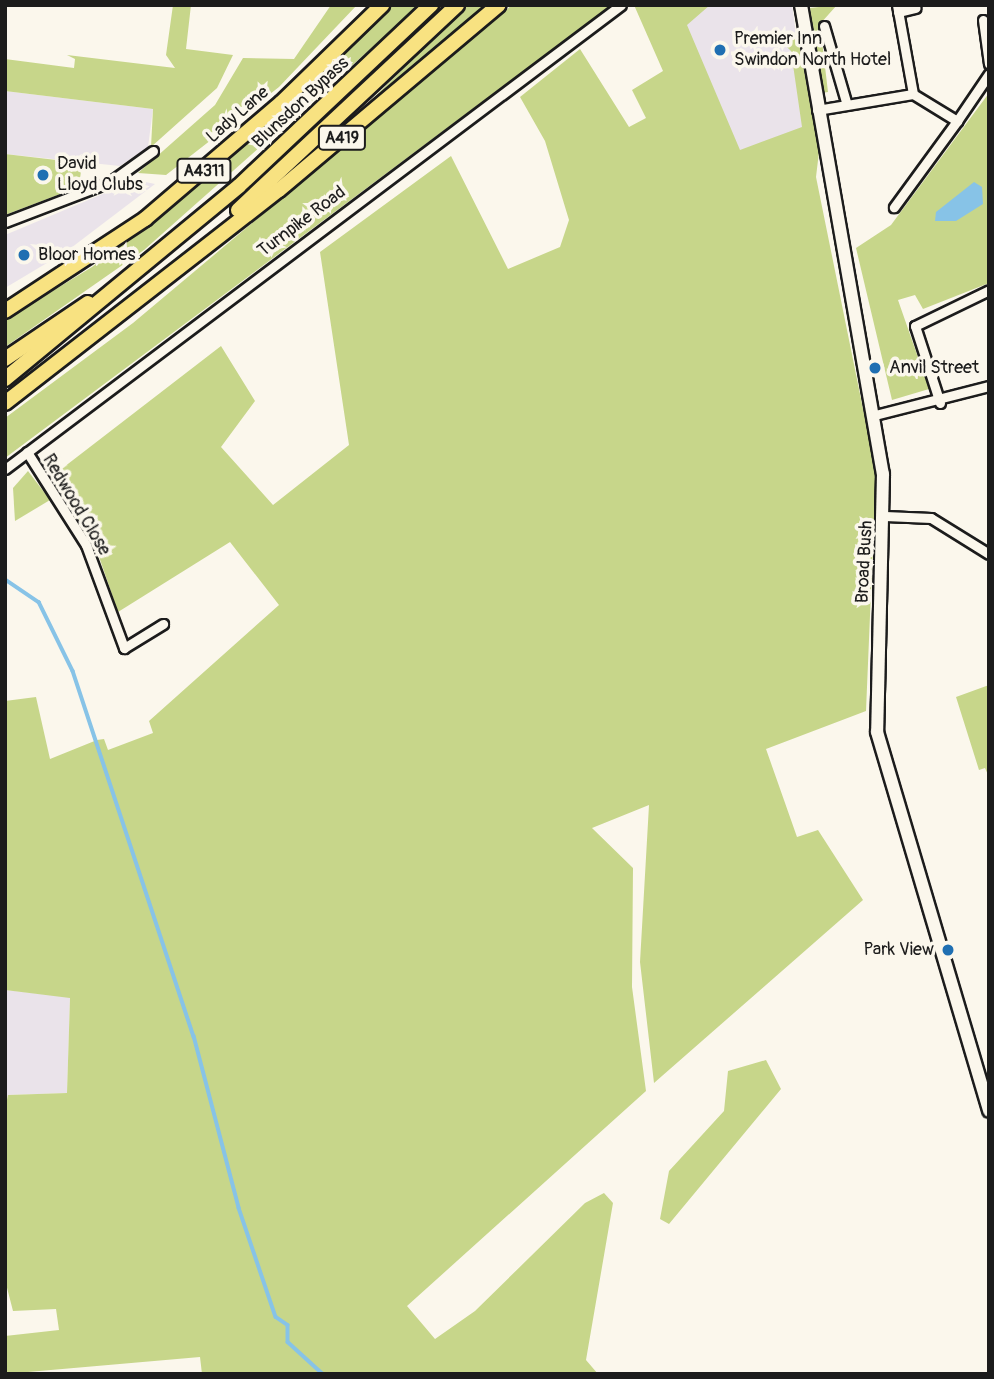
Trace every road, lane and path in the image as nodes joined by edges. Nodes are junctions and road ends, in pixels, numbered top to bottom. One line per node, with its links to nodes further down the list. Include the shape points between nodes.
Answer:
1 (382, 5): 23 (main road, Lady Lane / A4311, via 281,103 145,219)
2 (431, 5): 20 (main road, Blunsdon Bypass / A419)
3 (457, 5): 21 (main road, Blunsdon Bypass / A419)
4 (499, 5): 21 (main road, A419, via 279,190)
5 (621, 5): 30 (street, Turnpike Road)
6 (801, 5): 15 (main road, Broad Bush)
7 (916, 8): 8 (street)
8 (898, 9): 13 (street)
9 (983, 20): 11 (street)
10 (824, 26): 14 (street)
11 (989, 64)
12 (989, 74): 16 (street)
13 (913, 94): 14 (street); 16 (street)
14 (847, 105): 15 (street)
15 (817, 110): 29 (main road, Broad Bush)
16 (957, 121): 18 (street)
17 (153, 151): 19 (street, via 110,182)
18 (894, 207)
19 (5, 222)
20 (162, 253): 24 (main road, A419); 25 (main road, A419)
21 (179, 262): 28 (main road, A419)
22 (989, 290): 27 (street, via 915,326)
23 (5, 311)
24 (5, 359)
25 (5, 379)
26 (989, 386): 27 (street)
27 (940, 402): 29 (street)
28 (5, 403)
29 (875, 415): 32 (main road, Broad Bush)
30 (26, 452): 31 (street, Turnpike Road); 34 (street, Redwood Close, via 86,545 118,640 130,649)
31 (5, 469)
32 (885, 516): 33 (street, via 931,519); 35 (main road, Broad Bush, via 877,732)
33 (989, 554)
34 (163, 624)
35 (989, 1111)

